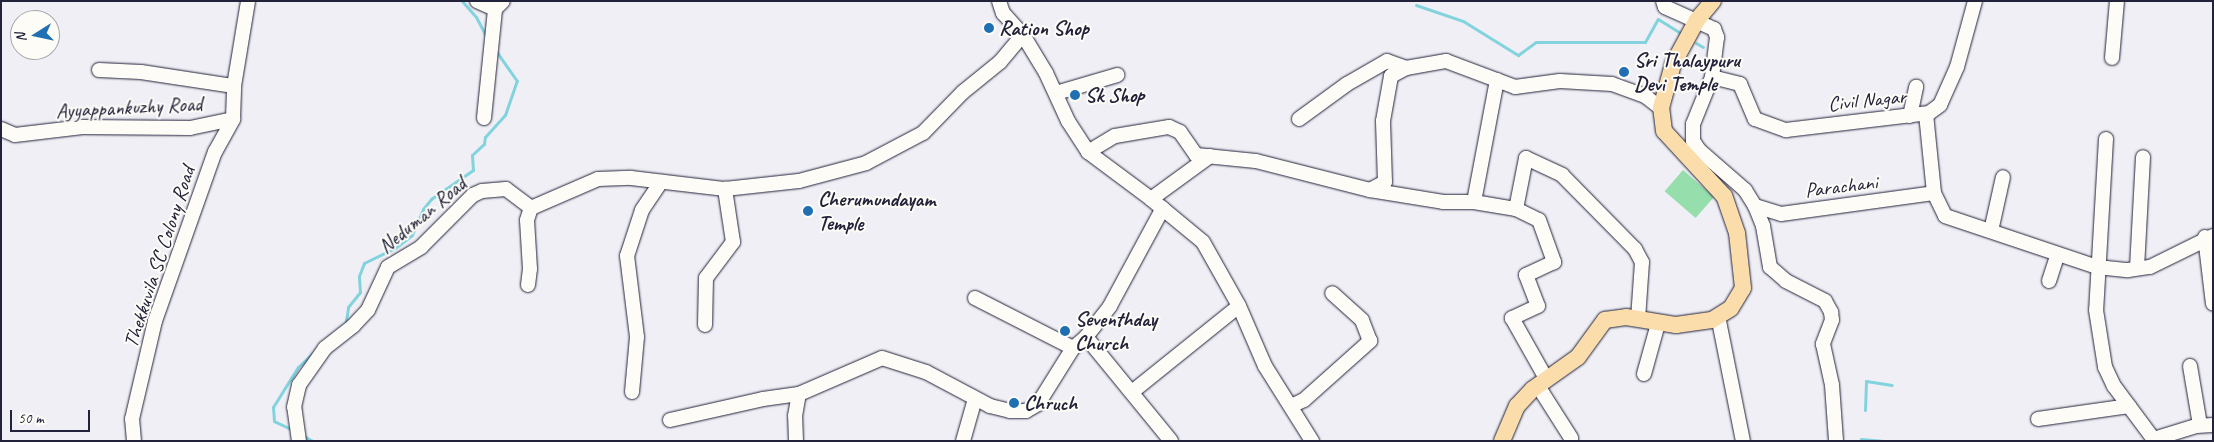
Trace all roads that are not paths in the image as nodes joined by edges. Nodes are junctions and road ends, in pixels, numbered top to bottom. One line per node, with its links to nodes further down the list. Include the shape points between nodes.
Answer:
1 (248, 1): 17 (street, Ayyappankuzhy Road)
2 (477, 1): 8 (street)
3 (999, 1): 10 (street, via 1010,23)
4 (1663, 1): 9 (street, via 1665,6)
5 (1713, 1): 9 (main road)
6 (1975, 1): 21 (street, Civil Nagar, via 1957,67 1944,97 1940,105)
7 (2118, 1): 11 (street)
8 (499, 5): 23 (street)
9 (1697, 20): 15 (street, via 1714,29 1717,37); 20 (main road, via 1673,64)
10 (1023, 35): 19 (street); 33 (street, via 1000,62 963,92 923,133 866,163 799,182)
11 (2112, 58)
12 (1406, 68): 16 (street, via 1446,61); 25 (street, via 1388,61 1347,84); 34 (street, via 1391,76 1383,121 1385,182)
13 (99, 70): 17 (street, via 141,72)
14 (1117, 75): 19 (street)
15 (1712, 77): 22 (street, Civil Nagar, via 1740,84 1755,119 1786,130 1870,118); 38 (street, via 1693,124 1693,141 1698,150 1745,190)
16 (1497, 80): 20 (street, via 1515,87 1560,81 1612,84 1645,96); 37 (street)
17 (234, 86): 24 (street, Ayyappankuzhy Road)
18 (1916, 87): 22 (street)
19 (1056, 92): 28 (street, via 1068,121)
20 (1661, 108): 53 (main road, via 1664,131 1724,196 1737,234 1743,288 1731,308)
21 (1926, 114): 22 (street, Civil Nagar); 35 (street)
22 (1910, 116)
23 (484, 118)
24 (233, 119): 26 (street, Ayyappankuzhy Road, via 190,128 83,127 14,135); 74 (street, Thekkuvila SC Colony Road, via 215,152 155,321 132,419)
25 (1299, 120)
26 (1, 129)
27 (2106, 139): 45 (street)
28 (1088, 152): 29 (street, via 1115,136 1169,128 1180,132 1196,155); 36 (street)
29 (1210, 156): 34 (street, via 1294,169); 36 (street)
30 (2143, 157): 46 (street)
31 (2003, 177): 42 (street)
32 (661, 182): 33 (street); 39 (street, via 598,179); 62 (street, via 642,210 627,256 637,337)
33 (726, 189): 56 (street, via 733,242 706,278)
34 (1370, 190): 37 (street, via 1443,202)
35 (1934, 194): 38 (street, Parachani, via 1781,214); 42 (street, via 1946,216)
36 (1151, 198): 40 (street)
37 (1474, 202): 41 (street)
38 (1755, 206): 81 (street, via 1763,226 1770,267 1786,280 1825,300 1831,312 1832,320 1823,344 1832,385)
39 (531, 208): 48 (street, via 527,220); 75 (street, Neduman Road, via 506,189 490,189 473,195 421,246 388,267 368,310 325,348 299,385 294,407)
40 (1163, 208): 52 (street, via 1203,242); 57 (street, via 1110,306)
41 (1516, 209): 54 (street, via 1526,158 1562,176 1635,249 1642,262); 61 (street, via 1539,220 1554,262 1526,275 1538,306 1512,318)
42 (1992, 231): 44 (street)
43 (2209, 236): 46 (street, via 2150,267); 51 (street)
44 (2058, 254): 45 (street); 47 (street)
45 (2097, 267): 46 (street); 67 (street, via 2096,310 2105,367)
46 (2138, 268)
47 (2049, 281)
48 (528, 285)
49 (1332, 293): 66 (street, via 1362,320 1370,341 1314,391)
50 (975, 298): 58 (street, via 995,305 1044,335)
51 (2213, 304)
52 (1239, 306): 63 (street); 66 (street, via 1265,366)
53 (1718, 316): 55 (main road, via 1691,324); 80 (street)
54 (1638, 319): 55 (main road); 61 (main road, via 1614,317 1606,320 1578,357)
55 (1658, 324): 60 (street)
56 (705, 325)
57 (1086, 337): 58 (street); 63 (street)
58 (1074, 348): 65 (street, via 1038,404 1026,411 1010,411)
59 (2190, 366): 70 (street)
60 (1644, 374)
61 (1543, 383): 71 (street); 79 (main road, via 1517,406)
62 (632, 392)
63 (1132, 392): 72 (street)
64 (799, 394): 65 (street, via 882,358 926,372); 69 (street); 76 (street, via 795,416)
65 (975, 399): 77 (street)
66 (1291, 406): 78 (street)
67 (2129, 406): 68 (street); 73 (street)
68 (2038, 419)
69 (670, 420)
70 (2206, 425): 73 (street)
71 (1571, 438)
72 (1166, 439)
73 (2155, 440)
74 (134, 441)
75 (299, 441)
76 (796, 441)
77 (963, 441)
78 (1312, 441)
79 (1502, 441)
80 (1744, 441)
81 (1836, 441)

